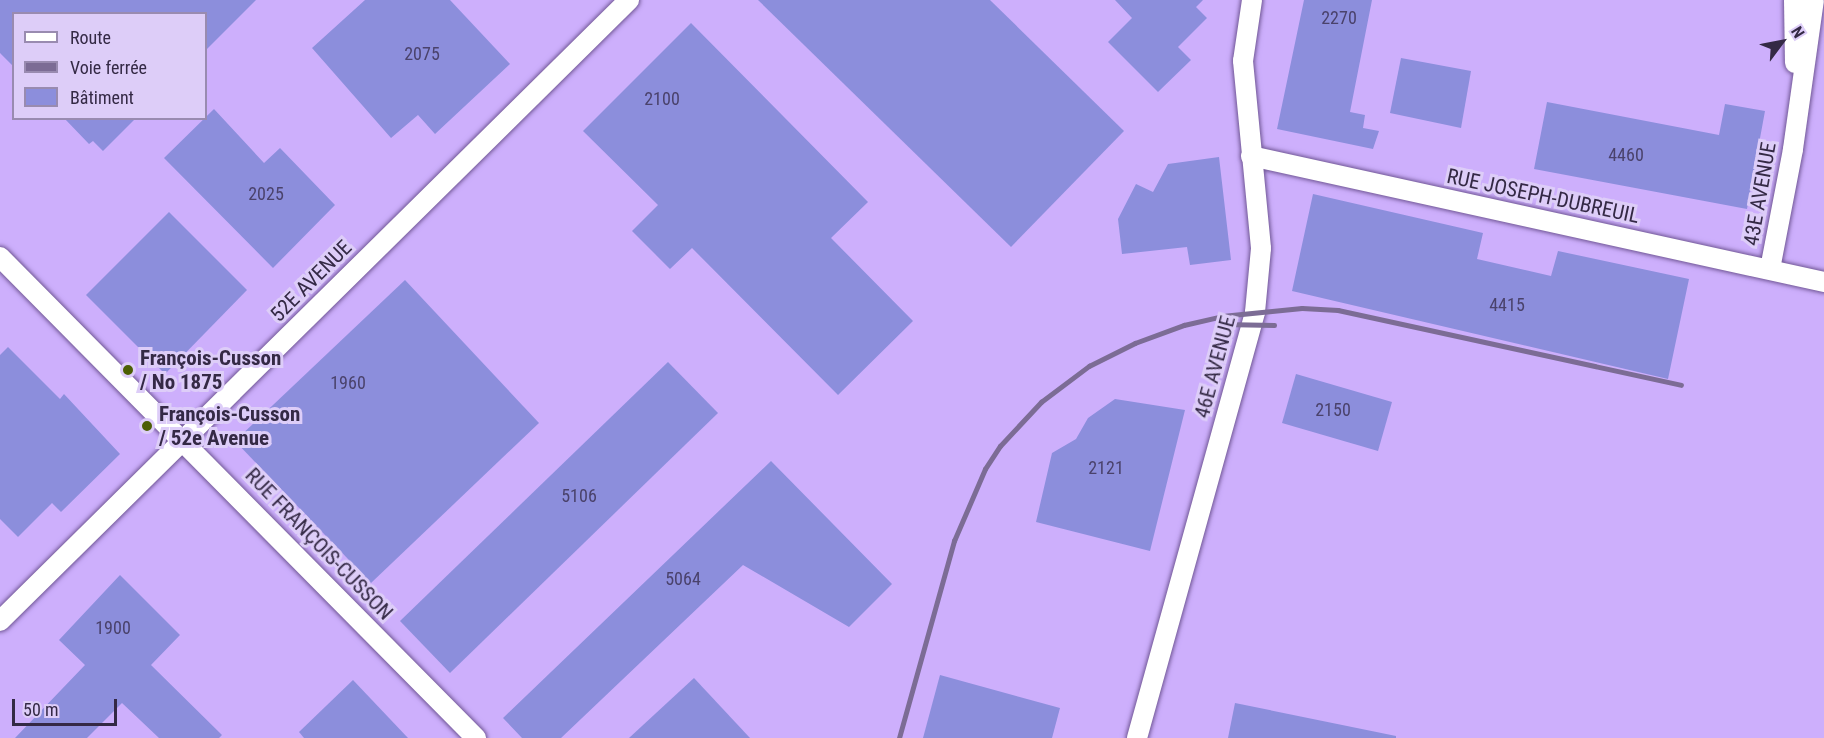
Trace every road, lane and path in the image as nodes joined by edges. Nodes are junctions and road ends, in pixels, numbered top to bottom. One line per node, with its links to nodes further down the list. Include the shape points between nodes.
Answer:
1 (630, 0): 11 (street, 52E AVENUE)
2 (1252, 0): 7 (street, 46E AVENUE, via 1243,61)
3 (1794, 0): 6 (street, 43E AVENUE)
4 (1814, 0): 6 (street, 43E AVENUE)
5 (1824, 6): 6 (street, 43E AVENUE)
6 (1796, 126): 9 (street, 43E AVENUE)
7 (1251, 156): 9 (street, RUE JOSEPH-DUBREUIL); 14 (street, 46E AVENUE, via 1261,248 1255,312)
8 (0, 257): 11 (street, RUE FRANÇOIS-CUSSON)
9 (1770, 269): 10 (street, RUE JOSEPH-DUBREUIL)
10 (1824, 282)
11 (184, 441): 12 (street, 52E AVENUE); 13 (street, RUE FRANÇOIS-CUSSON)
12 (0, 621)
13 (476, 738)
14 (1137, 738)

